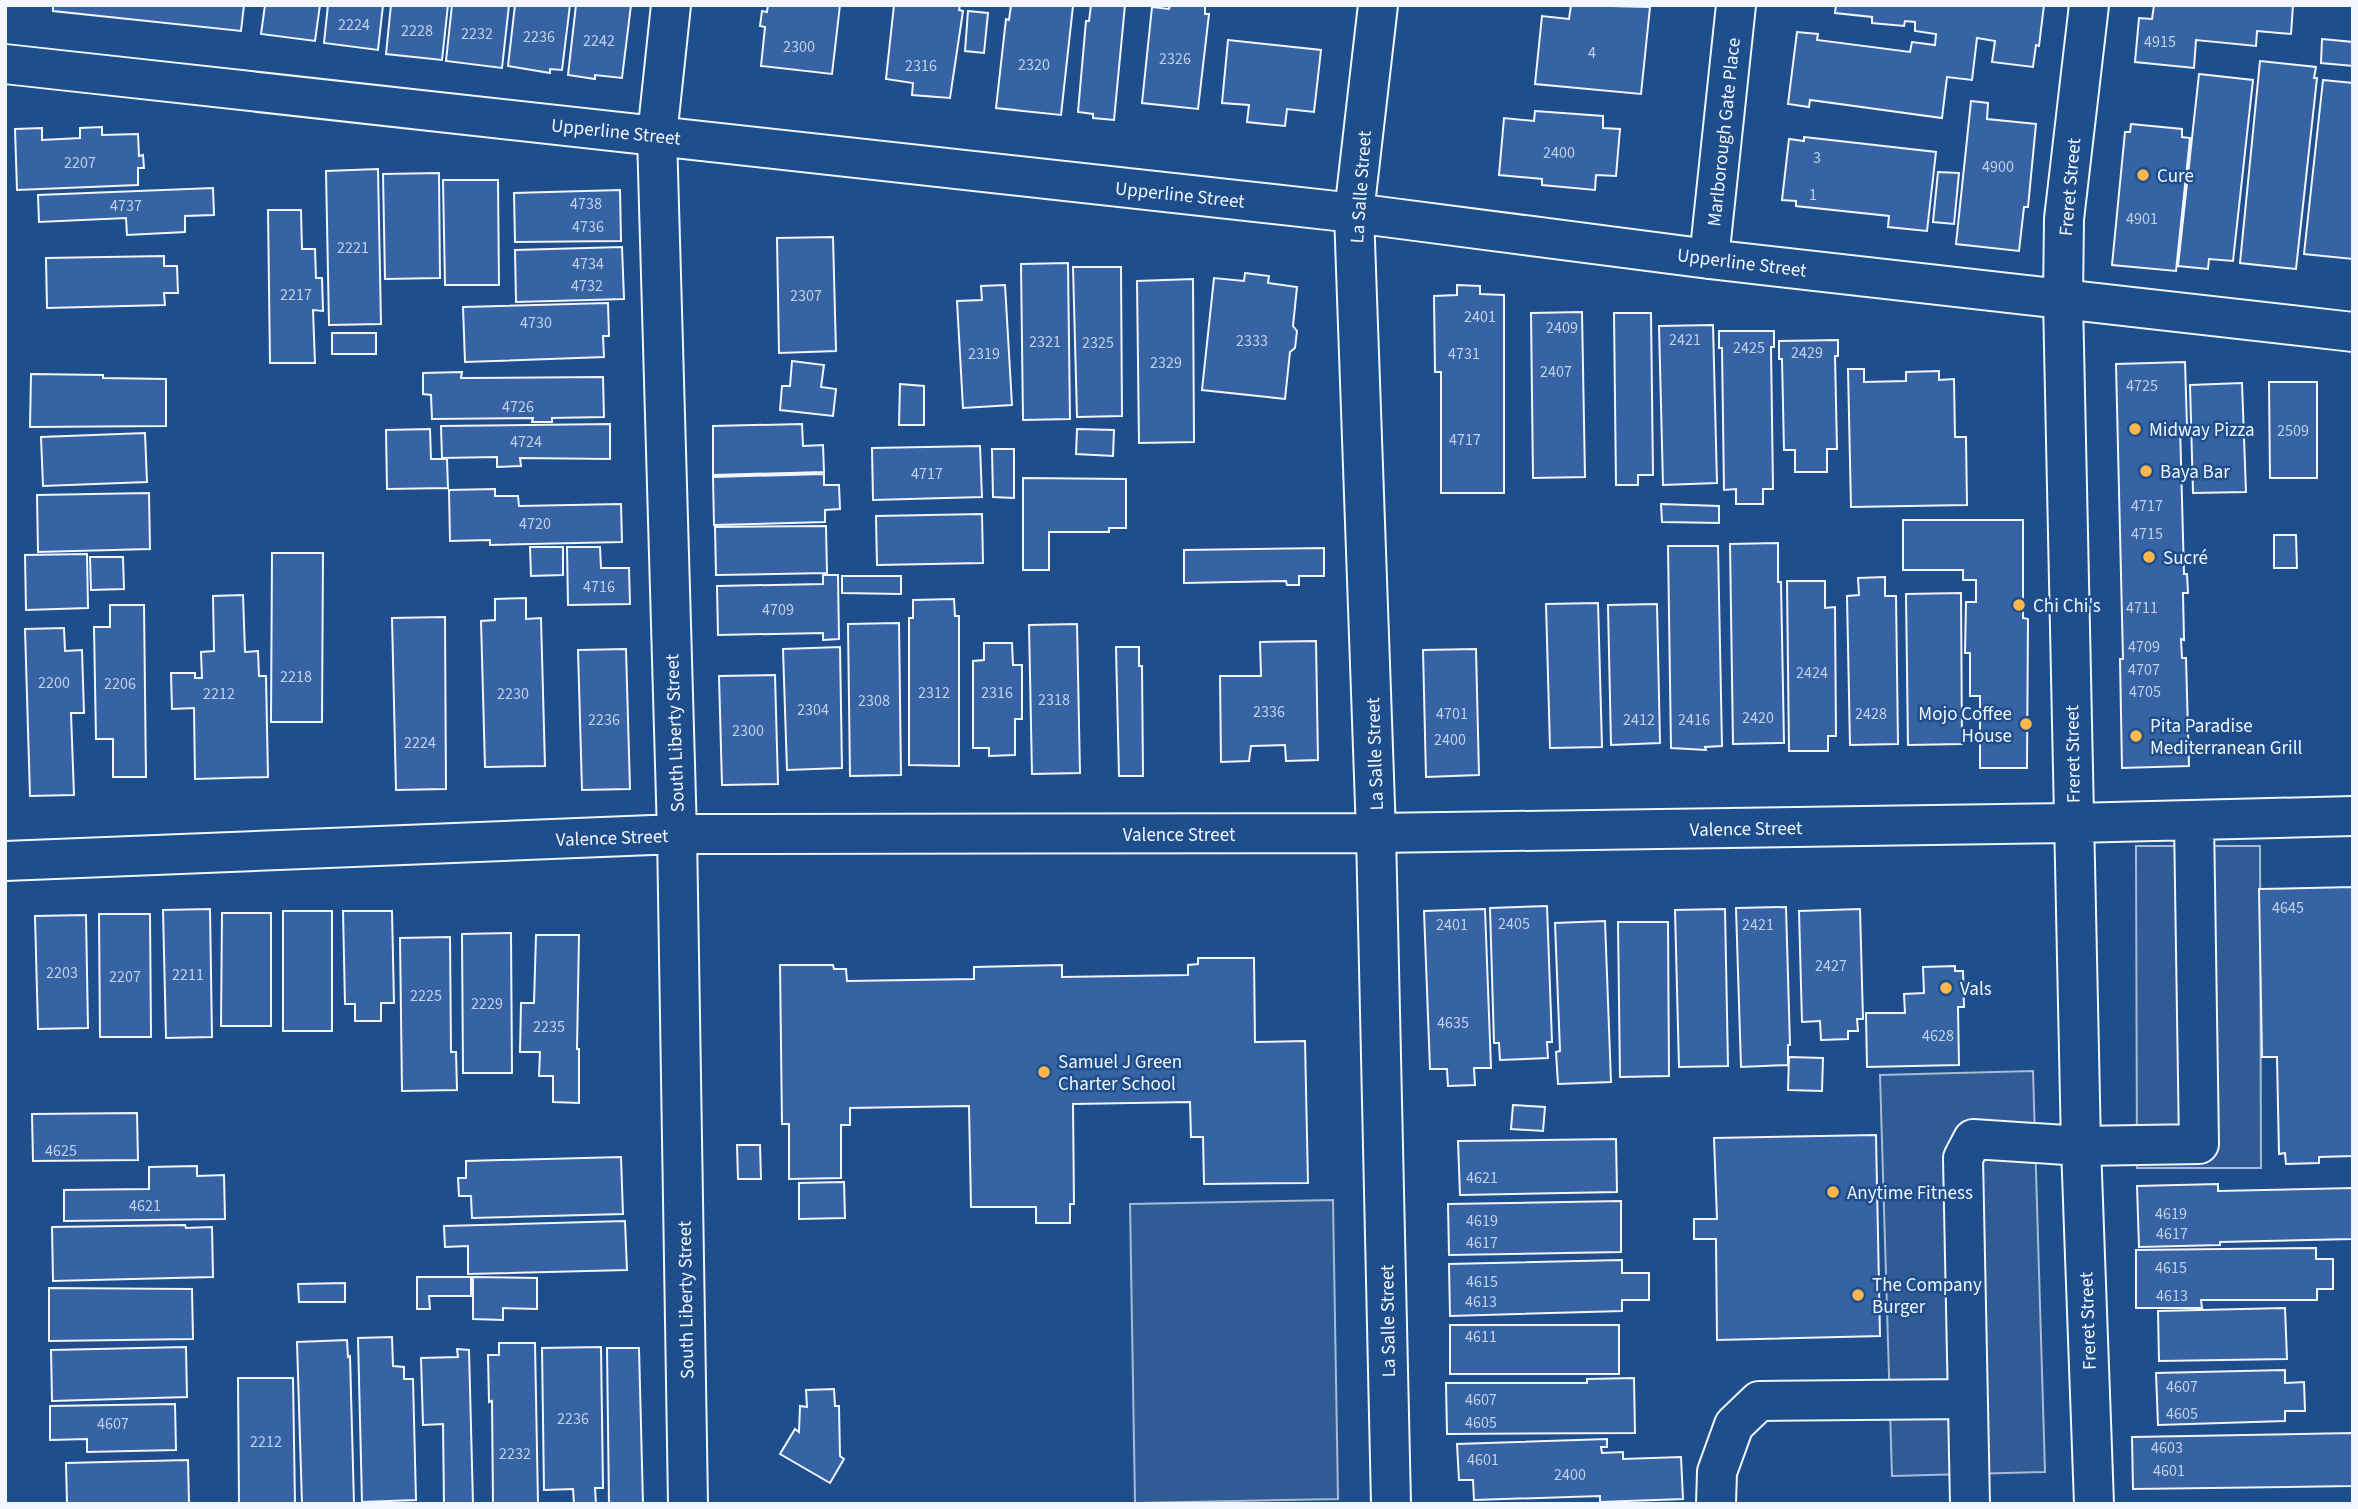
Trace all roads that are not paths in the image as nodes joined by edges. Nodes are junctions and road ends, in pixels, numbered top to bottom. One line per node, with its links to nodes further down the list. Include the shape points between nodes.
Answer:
1 (671, 5): 6 (street, South Liberty Street)
2 (1378, 5): 7 (street, La Salle Street)
3 (1736, 5): 8 (street, Marlborough Gate Place)
4 (2089, 5): 9 (street, Freret Street, via 2064,219)
5 (5, 64): 6 (street, Upperline Street)
6 (657, 136): 7 (street, Upperline Street); 15 (street, South Liberty Street)
7 (1354, 213): 8 (street, Upperline Street); 14 (street, La Salle Street)
8 (1709, 259): 9 (street, Upperline Street)
9 (2063, 299): 10 (street, Upperline Street); 13 (street, Freret Street)
10 (2353, 332)
11 (2353, 816): 12 (street, Valence Street)
12 (2193, 820): 13 (street, Valence Street); 17 (street, via 2199,1144)
13 (2073, 822): 14 (street, Valence Street); 17 (street, Freret Street)
14 (1377, 833): 15 (street, Valence Street); 20 (street, La Salle Street)
15 (677, 834): 16 (street, Valence Street); 19 (street, South Liberty Street)
16 (5, 861)
17 (2081, 1146): 18 (street, via 1973,1139 1963,1158); 23 (street, Freret Street)
18 (1968, 1399): 21 (street, via 1759,1401 1734,1425 1717,1472); 22 (street)
19 (688, 1504)
20 (1391, 1504)
21 (1716, 1504)
22 (1970, 1504)
23 (2094, 1504)

